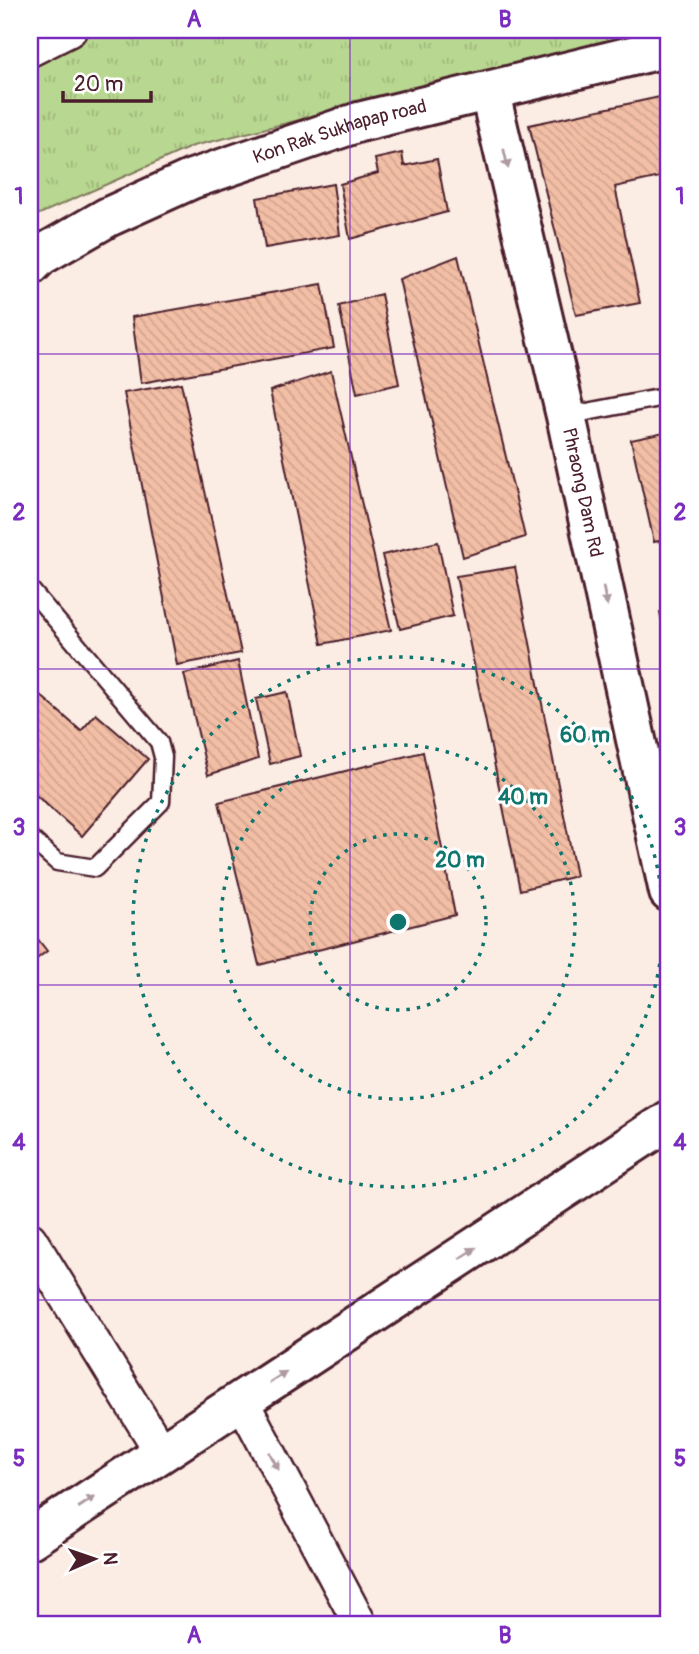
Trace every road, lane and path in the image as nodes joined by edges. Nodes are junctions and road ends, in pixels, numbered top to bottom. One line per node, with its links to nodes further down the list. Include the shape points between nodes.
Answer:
1 (70, 30): 3 (street)
2 (669, 47): 4 (street, Kon Rak Sukhapap road)
3 (30, 50)
4 (491, 93): 5 (street, Kon Rak Sukhapap road, via 359,122 192,179 108,217); 7 (street, Phraong Dam Rd, one-way to 7)
5 (30, 266)
6 (669, 396): 7 (lane)
7 (566, 416): 10 (street, Phraong Dam Rd, one-way to 10)
8 (30, 589): 9 (lane, via 159,742 163,757 161,802 94,868 57,862)
9 (30, 838)
10 (669, 892)
11 (669, 1121): 13 (street, one-way to 11)
12 (30, 1239): 14 (street)
13 (242, 1401): 14 (street); 16 (street, one-way to 16)
14 (162, 1453): 15 (street, one-way to 14)
15 (30, 1539)
16 (360, 1624)

